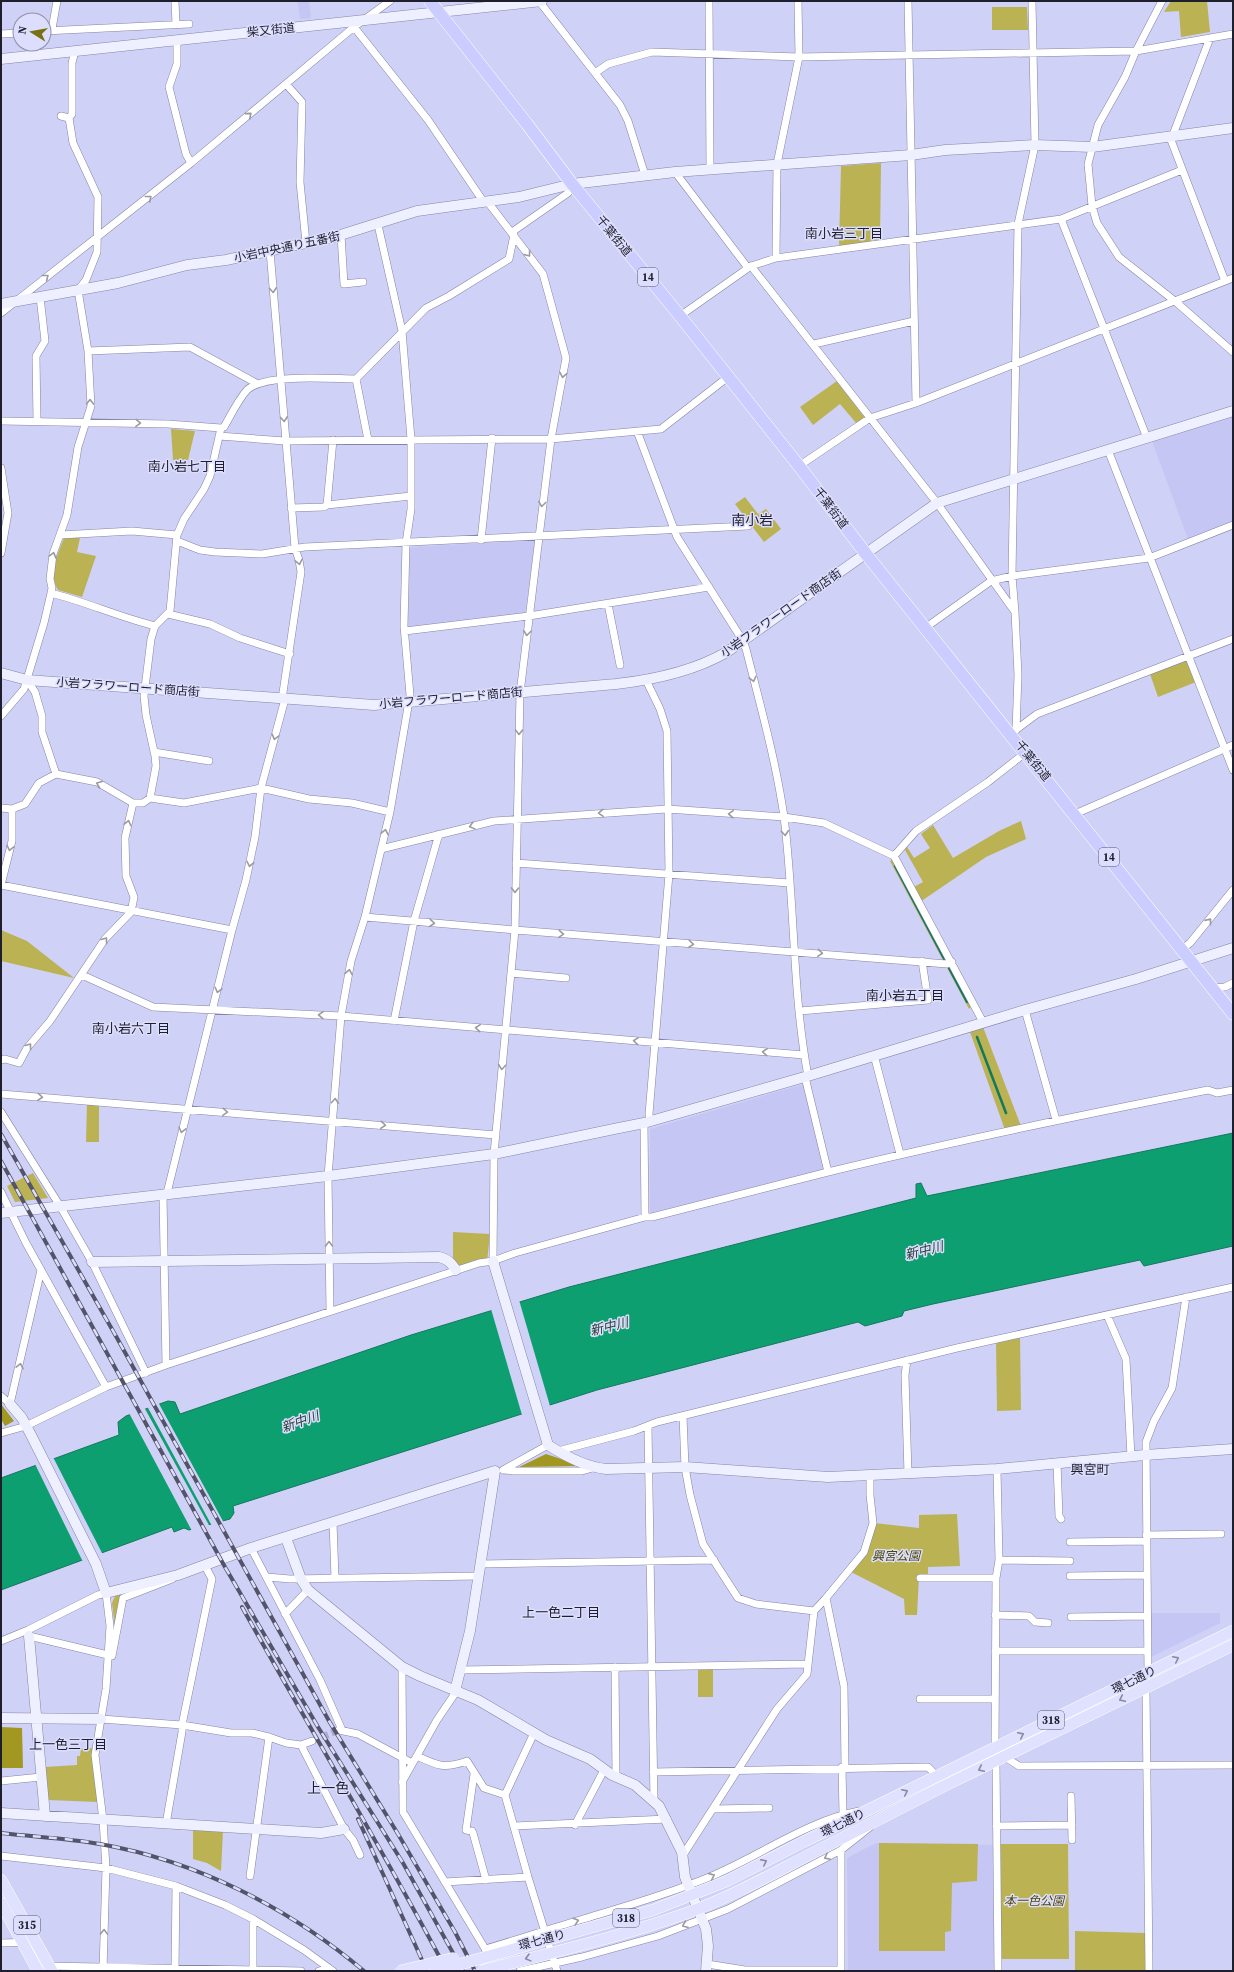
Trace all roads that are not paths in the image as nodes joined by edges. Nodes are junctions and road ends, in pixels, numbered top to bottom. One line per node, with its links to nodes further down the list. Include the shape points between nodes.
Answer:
1 (57, 1): 16 (street)
2 (175, 1): 13 (street)
3 (390, 1): 12 (street)
4 (430, 1): 11 (highway, 千葉街道 / 14)
5 (540, 1): 11 (street, 柴又街道); 29 (street)
6 (709, 1): 26 (street)
7 (798, 1): 27 (street)
8 (908, 1): 25 (street)
9 (1032, 1): 24 (street)
10 (1162, 1): 23 (street)
11 (438, 12): 12 (street, 柴又街道); 44 (highway, 千葉街道 / 14)
12 (365, 20): 15 (street); 21 (street, 柴又街道)
13 (176, 24): 14 (street); 16 (street)
14 (189, 24)
15 (354, 27): 30 (street); 45 (street, via 428,120)
16 (52, 29)
17 (12, 33): 18 (street)
18 (1, 34)
19 (1233, 34): 20 (street)
20 (1210, 38): 23 (street); 34 (street)
21 (177, 40): 22 (street, 柴又街道); 38 (street, via 177,64 169,88 186,154)
22 (74, 51): 28 (street, 柴又街道); 32 (street, via 72,114)
23 (1136, 51): 24 (street); 36 (street, via 1125,77 1098,125)
24 (1033, 52): 25 (street); 35 (street)
25 (909, 54): 27 (street); 37 (street)
26 (709, 55): 27 (street); 29 (street, via 652,52 608,64); 40 (street)
27 (798, 57): 39 (street)
28 (1, 59)
29 (595, 73): 43 (street, via 620,105 628,121)
30 (286, 84): 38 (street, one-way to 30); 54 (street, via 302,102 300,182)
31 (61, 116): 32 (street)
32 (69, 118): 52 (street, via 73,143 98,197)
33 (1233, 128): 34 (street, 小岩中央通り五番街)
34 (1173, 135): 36 (street, 小岩中央通り五番街); 41 (street, via 1171,140)
35 (1035, 145): 36 (street, 小岩中央通り五番街); 37 (street, 小岩中央通り五番街, via 945,150); 48 (street)
36 (1092, 147): 46 (street, via 1088,164)
37 (911, 155): 39 (street, 小岩中央通り五番街); 53 (street)
38 (191, 163): 52 (street, one-way to 38)
39 (777, 164): 40 (street, 小岩中央通り五番街); 56 (street)
40 (710, 169): 42 (street, 小岩中央通り五番街)
41 (1182, 170): 46 (street); 60 (street)
42 (675, 172): 43 (street, 小岩中央通り五番街); 57 (street)
43 (645, 175): 44 (street, 小岩中央通り五番街)
44 (572, 184): 45 (street, 小岩中央通り五番街, via 519,197); 50 (street, via 568,193); 67 (highway, 千葉街道 / 14)
45 (485, 201): 49 (street, 小岩中央通り五番街, via 417,211); 50 (street)
46 (1092, 206): 47 (street); 64 (street, via 1097,223 1119,257)
47 (1060, 219): 48 (street); 69 (street)
48 (1018, 224): 53 (street); 74 (street)
49 (378, 225): 51 (street, 小岩中央通り五番街); 70 (street)
50 (513, 234): 70 (street, via 509,259 426,308); 88 (street, one-way to 88, via 545,279 566,358)
51 (341, 235): 54 (street, 小岩中央通り五番街); 59 (street, via 344,284)
52 (99, 236): 61 (street, via 95,262); 63 (street, one-way to 52)
53 (913, 239): 56 (street); 68 (street)
54 (306, 243): 55 (street, 小岩中央通り五番街)
55 (270, 251): 61 (street, 小岩中央通り五番街, via 187,265 118,283); 76 (street, one-way to 76)
56 (776, 258): 57 (street)
57 (749, 267): 67 (street); 71 (street)
58 (1233, 278): 60 (street)
59 (363, 282)
60 (1225, 282): 64 (street)
61 (78, 290): 62 (street, 小岩中央通り五番街); 72 (street)
62 (40, 297): 63 (street, 小岩中央通り五番街); 83 (street, via 46,341 36,356)
63 (16, 302): 65 (street, 小岩中央通り五番街); 66 (street)
64 (1176, 302): 69 (street); 73 (street)
65 (1, 304)
66 (1, 313)
67 (680, 316): 75 (highway, 千葉街道 / 14)
68 (914, 321): 71 (street); 79 (street)
69 (1104, 328): 74 (street); 89 (street)
70 (402, 331): 77 (street); 90 (street)
71 (814, 344): 81 (street)
72 (88, 351): 78 (street, via 190,347); 84 (street, one-way to 72, via 91,406)
73 (1233, 352)
74 (1016, 363): 79 (street); 97 (street)
75 (728, 377): 85 (street, via 661,429); 95 (highway, 千葉街道 / 14)
76 (280, 379): 77 (street); 78 (street); 93 (street, one-way to 93)
77 (356, 379): 92 (street)
78 (256, 383): 86 (street, via 247,390)
79 (916, 403): 81 (street)
80 (1233, 411): 89 (street, 小岩フラワーロード商店街)
81 (870, 418): 95 (street); 99 (street)
82 (1, 421): 83 (street)
83 (36, 421): 84 (street)
84 (86, 422): 86 (street, one-way to 86, via 175,424); 105 (street, via 78,447 67,515)
85 (637, 431): 88 (street); 104 (street)
86 (220, 432): 93 (street); 107 (street, via 210,476 184,519)
87 (492, 438): 88 (street); 90 (street); 108 (street)
88 (551, 438): 106 (street, one-way to 106)
89 (1147, 438): 94 (street, 小岩フラワーロード商店街)
90 (411, 439): 92 (street); 98 (street)
91 (333, 440): 92 (street); 93 (street); 100 (street)
92 (368, 440)
93 (285, 441): 101 (street)
94 (1108, 450): 97 (street, 小岩フラワーロード商店街); 113 (street)
95 (799, 466): 112 (highway, 千葉街道 / 14)
96 (1, 468): 111 (street, via 8,513)
97 (1014, 480): 99 (street, 小岩フラワーロード商店街); 114 (street)
98 (411, 496): 100 (street); 109 (street)
99 (938, 504): 112 (street, 小岩フラワーロード商店街); 115 (street)
100 (327, 505): 101 (street)
101 (291, 508): 110 (street)
102 (1233, 525): 113 (street)
103 (748, 526): 104 (street)
104 (673, 530): 106 (street); 116 (street)
105 (60, 535): 107 (street, via 132,531); 117 (street, one-way to 105, via 52,554)
106 (538, 537): 108 (street); 121 (street)
107 (177, 538): 110 (street, via 200,550 215,552 262,554); 120 (street)
108 (481, 540): 109 (street)
109 (406, 543): 110 (street); 124 (street)
110 (295, 548): 127 (street, one-way to 127, via 301,572)
111 (1, 553)
112 (866, 554): 123 (highway, 千葉街道 / 14); 126 (street, 小岩フラワーロード商店街)
113 (1149, 558): 114 (street); 128 (street)
114 (1012, 576): 115 (street); 119 (street)
115 (991, 581): 119 (street); 123 (street)
116 (709, 588): 118 (street); 126 (street)
117 (51, 593): 122 (street); 131 (street)
118 (608, 604): 121 (street); 129 (street)
119 (1014, 612): 138 (street, via 1018,675)
120 (168, 614): 122 (street); 127 (street, via 210,624 255,644)
121 (529, 616): 124 (street); 134 (street, one-way to 134)
122 (155, 626): 133 (street)
123 (925, 628): 138 (highway, 千葉街道 / 14)
124 (405, 631): 136 (street)
125 (1233, 639): 128 (street)
126 (743, 641): 132 (street, 小岩フラワーロード商店街, via 712,660); 154 (street, one-way to 154, via 765,726)
127 (290, 654): 135 (street)
128 (1189, 656): 138 (street, via 1037,714); 140 (street)
129 (620, 665)
130 (1, 673): 131 (street, 小岩フラワーロード商店街)
131 (27, 680): 133 (street, 小岩フラワーロード商店街); 137 (street, via 24,689); 145 (street, via 35,692 42,716 42,732)
132 (646, 680): 134 (street, 小岩フラワーロード商店街); 151 (street, via 667,730)
133 (144, 689): 135 (street, 小岩フラワーロード商店街); 141 (street, via 144,705)
134 (520, 693): 136 (street, 小岩フラワーロード商店街); 155 (street, one-way to 155)
135 (284, 699): 136 (street, 小岩フラワーロード商店街, via 374,705); 146 (street, one-way to 146)
136 (409, 703): 152 (street)
137 (1, 716)
138 (1013, 732): 142 (highway, 千葉街道 / 14)
139 (1233, 745): 140 (street)
140 (1226, 749): 144 (street); 153 (street)
141 (154, 752): 143 (street); 147 (street, via 156,766)
142 (1025, 753): 153 (highway, 千葉街道 / 14); 158 (street, via 988,782 916,831)
143 (209, 761)
144 (1233, 770)
145 (56, 774): 148 (street, one-way to 145, via 97,782); 150 (street, via 39,783 25,804)
146 (261, 788): 147 (street, via 184,803); 152 (street, via 309,799 352,803); 166 (street, one-way to 166, via 255,837)
147 (150, 798): 148 (street, via 143,803)
148 (133, 803): 163 (street, one-way to 148, via 134,897 126,876 125,838)
149 (1, 808): 150 (street)
150 (12, 809): 163 (street, one-way to 163, via 12,842 1,886)
151 (667, 809): 154 (street, one-way to 151); 155 (street, one-way to 155); 160 (street)
152 (390, 812): 157 (street, one-way to 152)
153 (1075, 814): 170 (highway, 千葉街道 / 14)
154 (784, 817): 158 (street, via 824,823); 161 (street, one-way to 161)
155 (516, 819): 156 (street, one-way to 156, via 494,821); 159 (street)
156 (439, 834): 157 (street); 165 (street)
157 (381, 849): 164 (street)
158 (894, 856): 174 (street)
159 (516, 863): 160 (street); 167 (street, one-way to 167)
160 (668, 874): 161 (street); 168 (street)
161 (789, 883): 171 (street)
162 (1233, 890): 170 (street, one-way to 162, via 1190,944)
163 (131, 912): 166 (street); 176 (street, one-way to 163, via 105,939)
164 (365, 917): 165 (street); 184 (street, one-way to 164, via 351,961)
165 (414, 921): 167 (street, one-way to 167); 185 (street)
166 (232, 930): 180 (street, one-way to 180)
167 (515, 930): 168 (street, one-way to 168); 175 (street)
168 (663, 941): 171 (street, one-way to 171); 188 (street)
169 (1233, 948): 173 (street)
170 (1182, 949): 173 (highway, 千葉街道 / 14)
171 (795, 951): 172 (street, one-way to 172); 182 (street)
172 (922, 961): 174 (street, via 948,964); 182 (street, via 928,1000)
173 (1192, 961): 179 (highway, 千葉街道 / 14); 181 (street)
174 (952, 962): 186 (street)
175 (511, 973): 177 (street); 187 (street)
176 (82, 975): 180 (street, via 153,1006); 191 (street, one-way to 176, via 19,1063 26,1048 50,1021)
177 (566, 978)
178 (1233, 983): 179 (street)
179 (1213, 988): 183 (highway, 千葉街道 / 14)
180 (213, 1010): 184 (street, one-way to 180); 195 (street)
181 (1025, 1010): 186 (street); 197 (street)
182 (800, 1011): 189 (street)
183 (1233, 1014)
184 (341, 1016): 185 (street); 198 (street, one-way to 184)
185 (394, 1021): 187 (street, one-way to 185)
186 (984, 1022): 190 (street)
187 (505, 1030): 188 (street, one-way to 187); 200 (street, one-way to 200)
188 (655, 1043): 189 (street, one-way to 188); 199 (street)
189 (804, 1055): 192 (street)
190 (874, 1055): 192 (street); 202 (street)
191 (1, 1060)
192 (806, 1076): 199 (street); 203 (street)
193 (1233, 1090): 197 (street, via 1217,1093 1208,1090)
194 (1, 1094): 195 (street, one-way to 195)
195 (187, 1110): 198 (street, one-way to 198); 206 (street, one-way to 206)
196 (1, 1112): 207 (street)
197 (1056, 1120): 202 (street)
198 (333, 1121): 200 (street, one-way to 200); 204 (street)
199 (648, 1122): 201 (street); 209 (street)
200 (496, 1135): 201 (street)
201 (494, 1154): 204 (street); 213 (street)
202 (900, 1154): 203 (street)
203 (828, 1172): 209 (street)
204 (328, 1176): 206 (street); 210 (street, one-way to 204)
205 (1, 1192): 208 (street)
206 (165, 1194): 207 (street); 211 (street)
207 (60, 1206): 208 (street); 212 (street)
208 (6, 1213): 214 (street)
209 (645, 1217): 213 (street, via 515,1253)
210 (329, 1259): 211 (street); 215 (street, via 440,1257 445,1258); 218 (street)
211 (165, 1261): 212 (street); 221 (street)
212 (92, 1262): 222 (street)
213 (493, 1262): 215 (street); 230 (street)
214 (41, 1270): 223 (street); 225 (street, one-way to 214)
215 (456, 1270): 218 (street)
216 (1233, 1287): 217 (street)
217 (1186, 1297): 219 (street); 233 (street, via 1172,1388 1154,1421 1146,1442)
218 (330, 1311): 221 (street)
219 (1107, 1315): 220 (street); 234 (street, via 1126,1359)
220 (907, 1360): 226 (street); 241 (street, via 905,1375)
221 (166, 1365): 222 (street)
222 (146, 1372): 223 (street)
223 (106, 1387): 227 (street)
224 (1, 1396): 225 (street)
225 (10, 1404): 227 (street)
226 (683, 1416): 228 (street); 238 (street)
227 (26, 1426): 229 (street); 265 (street)
228 (648, 1426): 232 (street); 237 (street)
229 (1, 1433)
230 (548, 1446): 232 (street); 239 (street)
231 (1233, 1449): 233 (street)
232 (558, 1452): 236 (street)
233 (1145, 1455): 234 (street); 247 (street)
234 (1131, 1457): 235 (street)
235 (1057, 1463): 240 (street); 243 (street)
236 (596, 1467): 237 (street); 239 (street, via 582,1471)
237 (649, 1467): 238 (street); 253 (street)
238 (685, 1468): 242 (street, via 828,1477); 250 (street, via 703,1544)
239 (500, 1470): 244 (street); 254 (street)
240 (997, 1470): 241 (street); 251 (street)
241 (908, 1474): 242 (street)
242 (870, 1475): 267 (street, via 873,1523 864,1552)
243 (1061, 1520)
244 (333, 1522): 246 (street); 261 (street)
245 (1221, 1534): 247 (street)
246 (286, 1538): 249 (street); 264 (street)
247 (1146, 1538): 248 (street); 257 (street)
248 (1070, 1542)
249 (251, 1548): 255 (street); 260 (street)
250 (714, 1560): 253 (street); 268 (street, via 738,1598 756,1604)
251 (999, 1560): 252 (street); 263 (street)
252 (1070, 1560)
253 (649, 1561): 254 (street); 284 (street)
254 (481, 1564): 258 (street)
255 (205, 1566): 256 (street); 294 (street, via 212,1579)
256 (178, 1575): 265 (street); 280 (street, via 156,1587 123,1598 112,1656)
257 (1146, 1575): 259 (street); 271 (street)
258 (479, 1576): 261 (street); 285 (street)
259 (1070, 1576)
260 (268, 1577): 264 (street); 269 (street)
261 (335, 1578): 264 (street)
262 (920, 1578): 263 (street)
263 (996, 1578): 270 (street)
264 (302, 1579): 266 (street)
265 (105, 1588): 275 (street, via 98,1595); 280 (street, via 110,1616)
266 (308, 1590): 269 (street); 282 (street)
267 (826, 1598): 268 (street); 306 (street, via 844,1686)
268 (814, 1611): 281 (street)
269 (285, 1614): 301 (street, via 320,1680 340,1730 358,1734)
270 (995, 1616): 273 (street, via 1029,1616 1035,1622); 278 (street)
271 (1147, 1616): 272 (street); 279 (street)
272 (1071, 1617)
273 (1048, 1623)
274 (1233, 1631): 286 (main road, 環七通り / 318, one-way to 274)
275 (28, 1633): 276 (street); 280 (street); 292 (street)
276 (1, 1640)
277 (1233, 1645): 287 (main road, 環七通り / 318)
278 (995, 1651): 279 (street); 290 (street)
279 (1147, 1651): 286 (street)
280 (108, 1655): 293 (street)
281 (808, 1664): 284 (street); 307 (street, via 807,1674 777,1709)
282 (402, 1667): 288 (street); 301 (street)
283 (615, 1667): 284 (street); 285 (street); 313 (street)
284 (651, 1667): 309 (street)
285 (460, 1670): 288 (street)
286 (1148, 1673): 299 (main road, 環七通り / 318, one-way to 286)
287 (1146, 1688): 302 (main road, 環七通り / 318, one-way to 302); 304 (street)
288 (456, 1691): 295 (street, via 478,1700); 300 (street)
289 (920, 1699): 290 (street)
290 (995, 1699): 299 (street)
291 (1, 1718): 292 (street)
292 (36, 1718): 293 (street); 312 (street)
293 (102, 1719): 294 (street); 327 (street, via 95,1756)
294 (182, 1725): 296 (street, via 225,1733 252,1733); 328 (street)
295 (534, 1733): 308 (street, via 590,1760); 316 (street)
296 (269, 1737): 298 (street); 333 (street)
297 (312, 1741): 298 (street)
298 (301, 1745): 334 (street)
299 (996, 1748): 311 (main road, 環七通り / 318)
300 (417, 1756): 303 (street); 310 (street, via 440,1766 452,1766 467,1761)
301 (402, 1758): 303 (street); 315 (street)
302 (1000, 1759): 304 (street, via 1019,1766); 325 (main road, 環七通り / 318, one-way to 325); 332 (street)
303 (412, 1763): 315 (street)
304 (1147, 1765): 305 (street); 374 (street)
305 (1233, 1765)
306 (843, 1767): 307 (street); 311 (street, via 928,1767); 323 (street)
307 (740, 1769): 309 (street); 320 (street)
308 (604, 1770): 313 (street); 329 (street)
309 (653, 1772): 318 (street)
310 (474, 1774): 316 (street, via 484,1788); 344 (street, via 466,1830 472,1831)
311 (937, 1776): 321 (main road, 環七通り / 318, one-way to 311)
312 (41, 1777): 314 (street); 324 (street)
313 (616, 1777): 318 (street, via 635,1785)
314 (1, 1780)
315 (402, 1782): 345 (street, via 403,1812)
316 (505, 1795): 331 (street)
317 (1071, 1796): 330 (street)
318 (654, 1802): 326 (street, via 662,1808)
319 (769, 1808): 320 (street)
320 (714, 1809): 338 (street)
321 (870, 1809): 323 (street); 355 (main road, 環七通り / 318, one-way to 321, bridge, via 653,1910 720,1884)
322 (1, 1813): 324 (street)
323 (843, 1814): 347 (street, one-way to 323)
324 (44, 1816): 327 (street)
325 (881, 1818): 336 (street); 369 (main road, 環七通り / 318, one-way to 369, bridge, via 754,1884 688,1912)
326 (667, 1819): 329 (street); 338 (street)
327 (103, 1820): 328 (street); 340 (street)
328 (166, 1824): 333 (street)
329 (575, 1825): 331 (street)
330 (1072, 1825): 332 (street); 335 (street)
331 (514, 1826): 342 (street)
332 (996, 1826): 373 (street)
333 (257, 1829): 334 (street, via 321,1833); 341 (street)
334 (344, 1829): 337 (street)
335 (1072, 1840)
336 (841, 1850): 349 (street, one-way to 349, via 748,1899); 363 (street)
337 (360, 1855)
338 (684, 1855): 347 (street)
339 (1, 1856): 340 (street)
340 (106, 1868): 346 (street); 360 (street, one-way to 340)
341 (250, 1876)
342 (528, 1877): 344 (street); 351 (street)
343 (1, 1880): 352 (main road, 315)
344 (486, 1880): 345 (street)
345 (444, 1882): 355 (street)
346 (176, 1886): 350 (street); 361 (street)
347 (688, 1886): 349 (street); 351 (street, one-way to 347)
348 (1, 1903): 354 (main road, 315)
349 (703, 1918): 356 (street, one-way to 356, via 658,1936); 357 (street, via 708,1940)
350 (253, 1919): 362 (street); 364 (street)
351 (544, 1932): 355 (street); 356 (street)
352 (36, 1942): 354 (street); 359 (main road, 315)
353 (1, 1943): 354 (street)
354 (22, 1943): 358 (main road, 315)
355 (485, 1952): 367 (main road, bridge); 368 (main road, 環七通り / 318, bridge); 370 (street)
356 (554, 1962): 371 (street); 372 (street)
357 (706, 1967): 363 (street, via 745,1970)
358 (37, 1968): 359 (street)
359 (51, 1969): 360 (street)
360 (103, 1969): 361 (street)
361 (175, 1970): 364 (street)
362 (331, 1970): 366 (street)
363 (841, 1970)
364 (252, 1971): 365 (street)
365 (301, 1971)
366 (319, 1971)
367 (400, 1971)
368 (436, 1971)
369 (481, 1971)
370 (498, 1971)
371 (520, 1971)
372 (557, 1971)
373 (998, 1971)
374 (1149, 1971)

